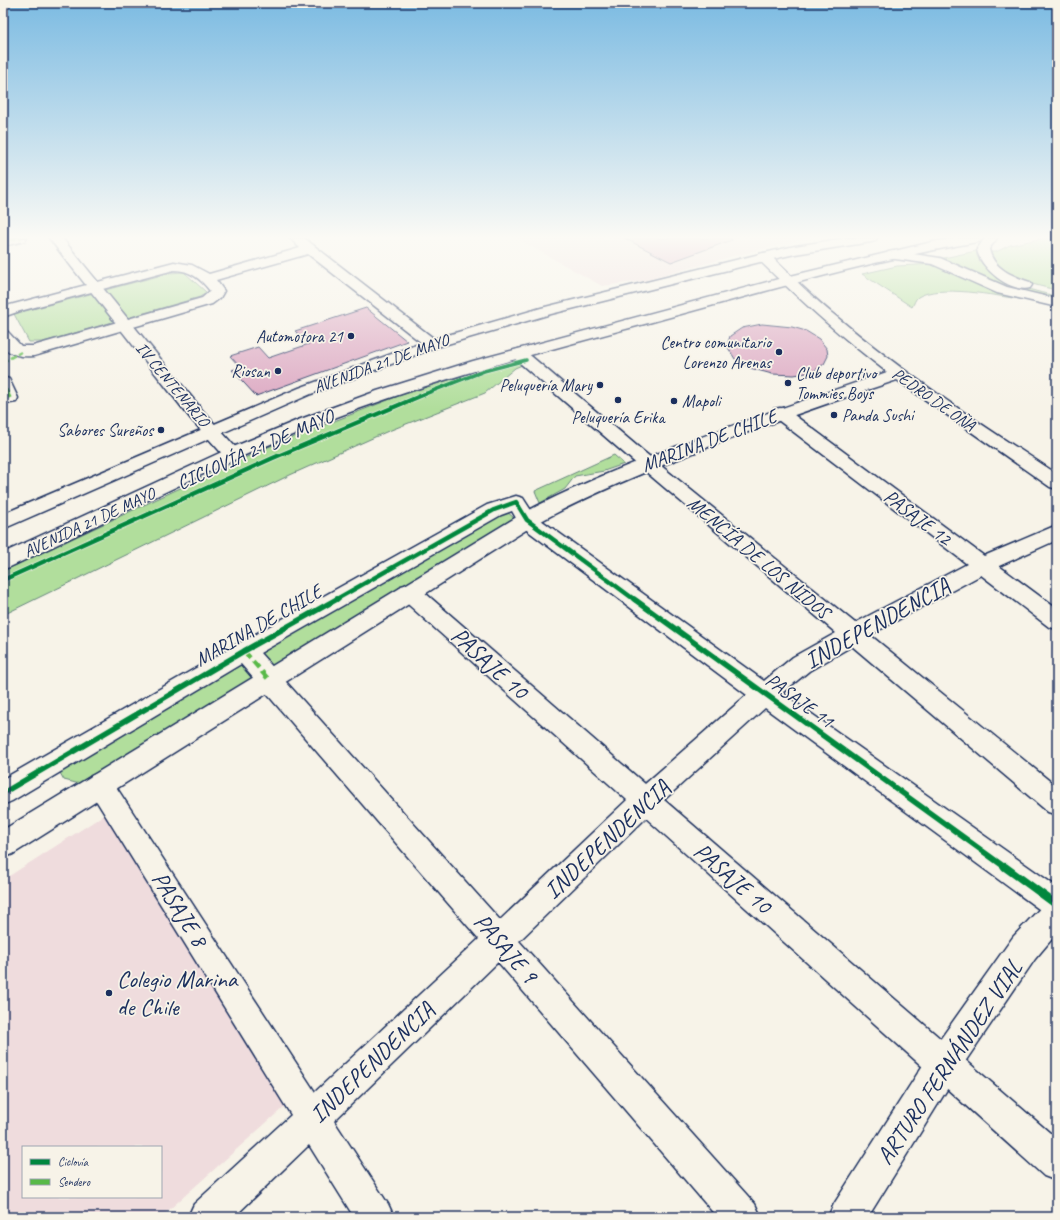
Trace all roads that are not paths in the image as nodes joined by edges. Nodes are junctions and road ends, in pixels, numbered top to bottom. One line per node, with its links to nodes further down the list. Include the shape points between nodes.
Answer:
1 (64, 295): 10 (main road)
2 (99, 295): 11 (main road, IV CENTENARIO)
3 (215, 295): 11 (main road, via 210,299)
4 (369, 295): 13 (main road)
5 (611, 295): 13 (main road, AVENIDA 21 DE MAYO)
6 (722, 295): 15 (main road, AVENIDA 21 DE MAYO)
7 (804, 295): 17 (main road, PEDRO DE OÑA, via 861,346)
8 (1019, 295): 9 (main road)
9 (1057, 303)
10 (3, 313)
11 (124, 325): 14 (main road, via 41,349); 21 (main road, IV CENTENARIO)
12 (3, 335): 14 (main road, via 12,349)
13 (432, 344): 21 (main road, AVENIDA 21 DE MAYO, via 305,391)
14 (21, 352): 16 (main road)
15 (519, 354): 22 (main road, AVENIDA 21 DE MAYO, via 383,394); 23 (main road, MENCÍA DE LOS NIDOS)
16 (3, 362)
17 (898, 374): 20 (main road, MARINA DE CHILE); 24 (main road, PEDRO DE OÑA)
18 (3, 382): 19 (main road)
19 (10, 398)
20 (780, 413): 23 (main road, MARINA DE CHILE); 29 (main road, PASAJE 12)
21 (211, 431): 22 (main road, IV CENTENARIO); 26 (main road, AVENIDA 21 DE MAYO)
22 (232, 454): 28 (main road, AVENIDA 21 DE MAYO)
23 (648, 464): 25 (main road, MARINA DE CHILE, via 585,489); 32 (main road, MENCÍA DE LOS NIDOS)
24 (1057, 483)
25 (527, 520): 30 (main road, MARINA DE CHILE); 33 (main road, MARINA DE CHILE, via 516,502 494,510); 35 (main road, PASAJE 11)
26 (3, 522)
27 (1057, 532): 29 (main road, INDEPENDENCIA)
28 (3, 562)
29 (982, 565): 31 (main road, PASAJE 12); 32 (main road, INDEPENDENCIA)
30 (409, 592): 34 (main road, MARINA DE CHILE); 38 (main road, PASAJE 10)
31 (1057, 621)
32 (852, 635): 35 (main road, INDEPENDENCIA, via 801,664); 39 (main road, MENCÍA DE LOS NIDOS)
33 (244, 651): 34 (main road, MARINA DE CHILE); 37 (main road, MARINA DE CHILE)
34 (269, 680): 36 (main road, MARINA DE CHILE); 43 (main road, PASAJE 9)
35 (764, 694): 38 (main road, INDEPENDENCIA); 41 (main road, PASAJE 11)
36 (100, 784): 40 (main road, MARINA DE CHILE); 45 (main road, PASAJE 8)
37 (3, 793)
38 (645, 801): 43 (main road, INDEPENDENCIA); 44 (main road, PASAJE 10)
39 (1057, 803)
40 (3, 845)
41 (1057, 905)
42 (1057, 911): 44 (main road, ARTURO FERNÁNDEZ VIAL, via 1024,948)
43 (500, 941): 45 (main road, INDEPENDENCIA); 49 (main road, PASAJE 9)
44 (944, 1063): 46 (main road, PASAJE 10); 50 (main road, ARTURO FERNÁNDEZ VIAL)
45 (312, 1119): 47 (main road, INDEPENDENCIA); 48 (main road, PASAJE 8)
46 (1057, 1163)
47 (207, 1217)
48 (375, 1217)
49 (742, 1217)
50 (847, 1217)

